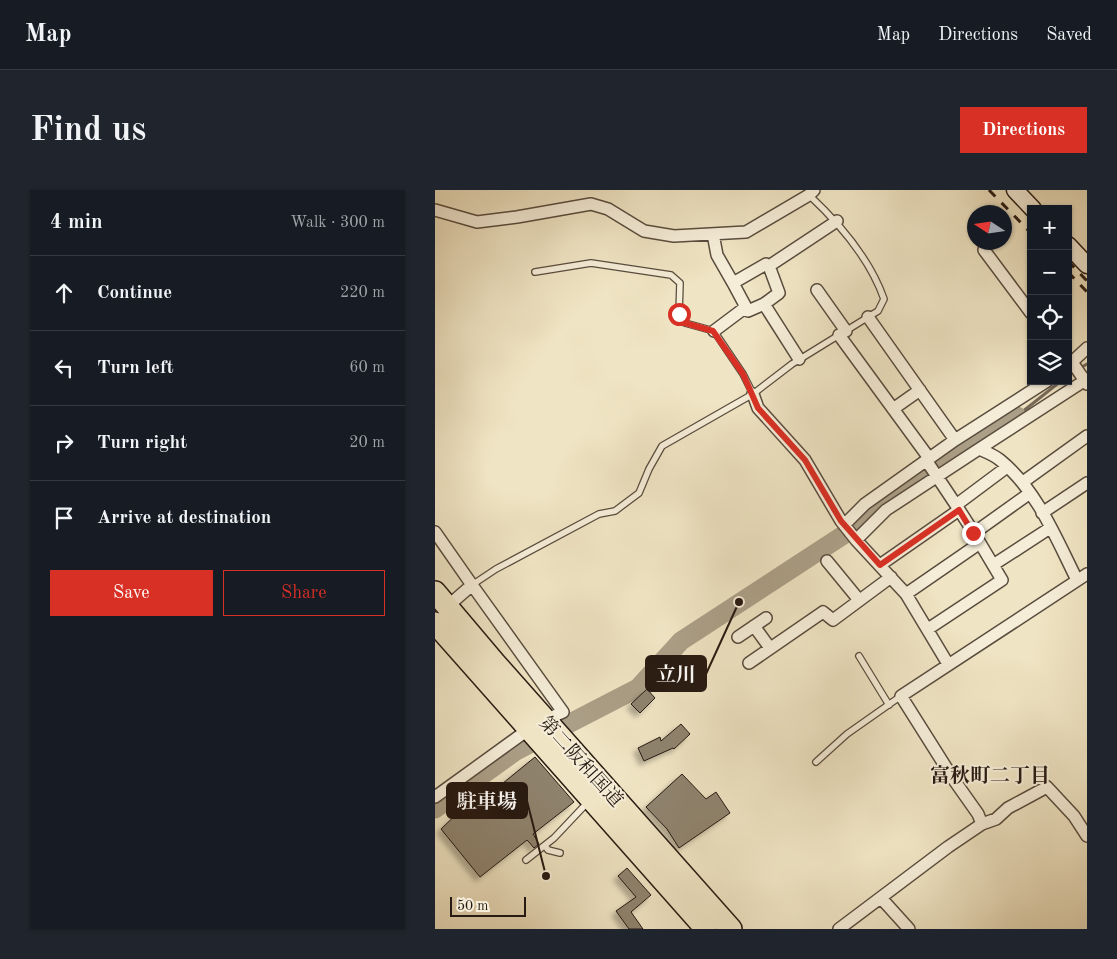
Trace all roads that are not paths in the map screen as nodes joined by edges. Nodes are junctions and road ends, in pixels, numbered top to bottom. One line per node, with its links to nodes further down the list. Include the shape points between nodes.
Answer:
1 (1015, 190): 3 (street)
2 (810, 192): 5 (lane); 6 (street, via 746,232)
3 (1029, 205)
4 (435, 210): 6 (street, via 477,222 591,204 608,209 644,231 674,236)
5 (837, 221): 10 (street); 17 (lane, via 878,281 884,299 878,312)
6 (713, 234): 12 (street, via 717,255)
7 (1072, 249): 9 (street)
8 (984, 250): 16 (street)
9 (1087, 264)
10 (769, 266): 12 (street, via 766,264); 14 (street, via 779,293)
11 (535, 272): 18 (lane, via 591,263 671,275 680,283 679,314 685,323)
12 (733, 283): 15 (street)
13 (817, 290): 19 (street)
14 (764, 304): 15 (street, via 748,311); 21 (street)
15 (746, 307): 18 (street)
16 (1027, 308)
17 (868, 318): 19 (lane); 26 (street)
18 (713, 331): 27 (lane)
19 (843, 333): 21 (lane); 28 (street)
20 (1087, 348): 22 (street)
21 (799, 359): 27 (lane)
22 (1072, 362)
23 (1072, 366): 24 (street)
24 (1085, 379): 32 (street)
25 (1041, 385): 29 (street)
26 (920, 390): 28 (street); 31 (street)
27 (753, 394): 41 (street, via 758,408 805,460); 51 (lane, via 662,446 639,493 615,511 599,514)
28 (893, 409): 33 (street)
29 (970, 432): 31 (street); 32 (street)
30 (1087, 436): 36 (street)
31 (955, 440): 33 (street)
32 (979, 447): 34 (street); 35 (street)
33 (927, 460): 35 (street); 41 (street, via 865,504)
34 (1007, 467): 36 (street); 39 (street)
35 (936, 474): 39 (street); 44 (street, via 886,510)
36 (1023, 482): 38 (street)
37 (1087, 483): 40 (street)
38 (1030, 493): 40 (street); 45 (street)
39 (957, 507): 45 (street); 47 (street)
40 (1043, 513): 42 (street)
41 (844, 525): 44 (street)
42 (1050, 528): 48 (street); 50 (street)
43 (435, 532): 51 (street)
44 (855, 538): 47 (street)
45 (977, 538): 48 (street); 52 (street)
46 (827, 561): 53 (street)
47 (880, 565): 49 (street)
48 (993, 565): 58 (street, via 1002,580)
49 (891, 576): 52 (street); 53 (street)
50 (1082, 577): 63 (street)
51 (472, 585): 54 (street); 66 (street, via 563,712)
52 (906, 594): 58 (street)
53 (859, 600): 60 (street, via 833,620 823,612)
54 (439, 605): 66 (highway, 第二阪和国道, via 495,663)
55 (766, 618): 57 (street)
56 (435, 623): 66 (highway, 第二阪和国道)
57 (754, 626): 59 (street); 60 (street)
58 (928, 630): 63 (street)
59 (738, 638)
60 (770, 648): 62 (street)
61 (859, 656): 65 (lane)
62 (749, 663)
63 (948, 664): 64 (street)
64 (901, 696): 65 (lane); 70 (street, via 979,814)
65 (889, 705): 67 (lane, via 847,734)
66 (543, 731): 68 (street); 69 (highway, 第二阪和国道); 77 (highway, 第二阪和国道)
67 (816, 762)
68 (435, 797)
69 (591, 798): 72 (lane); 76 (highway, 第二阪和国道)
70 (982, 824): 71 (street, via 996,819 1008,808 1047,787 1074,816); 75 (street)
71 (1087, 836)
72 (545, 846): 73 (lane); 74 (lane)
73 (560, 853)
74 (526, 860)
75 (881, 898): 78 (street); 79 (street)
76 (706, 929)
77 (731, 929)
78 (839, 929)
79 (909, 929)

